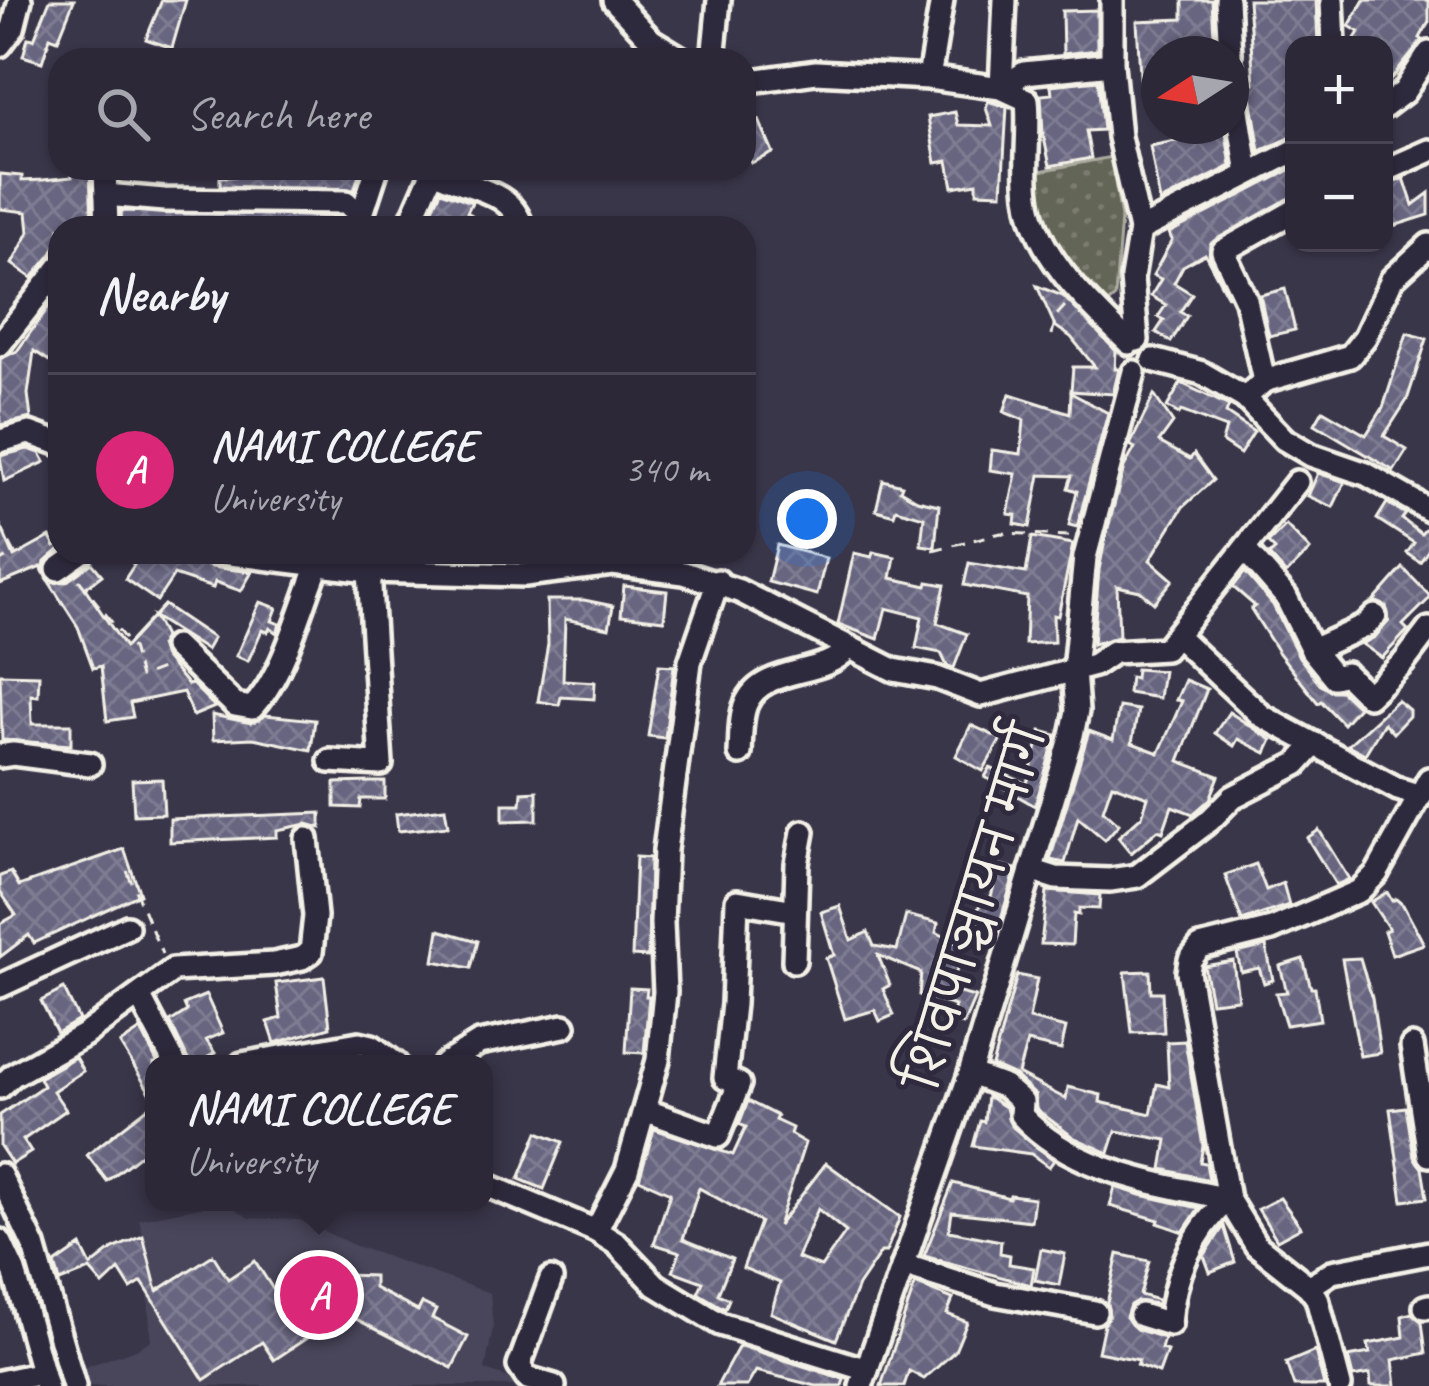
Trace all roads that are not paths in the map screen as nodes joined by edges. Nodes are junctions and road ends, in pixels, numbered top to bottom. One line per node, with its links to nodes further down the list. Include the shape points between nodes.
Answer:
1 (20, 0): 12 (street)
2 (614, 0): 13 (street)
3 (719, 0): 14 (street)
4 (942, 0): 17 (street)
5 (1005, 0): 19 (street)
6 (1112, 0): 16 (street)
7 (1227, 0): 10 (street)
8 (1332, 0): 11 (street)
9 (1348, 0): 11 (street)
10 (1229, 36)
11 (1333, 36)
12 (0, 45)
13 (664, 48)
14 (713, 48)
15 (1429, 53): 20 (street)
16 (1112, 64): 19 (street, via 1024,73); 37 (street)
17 (928, 78): 18 (street, via 816,71); 19 (street)
18 (756, 80)
19 (1001, 88): 40 (street, via 1027,100 1030,212 1048,249 1078,291)
20 (1393, 100)
21 (1243, 144): 25 (street)
22 (1429, 151): 24 (street)
23 (1285, 156): 25 (street)
24 (1393, 167)
25 (1248, 174): 37 (street)
26 (105, 180): 30 (street)
27 (373, 180): 33 (street)
28 (428, 180): 34 (street)
29 (463, 180): 35 (street)
30 (106, 195): 31 (street); 32 (street, via 346,202)
31 (107, 216)
32 (356, 216)
33 (363, 216)
34 (413, 216)
35 (519, 216)
36 (1285, 216): 43 (street, via 1223,251 1246,301)
37 (1141, 230): 40 (street)
38 (1427, 250): 43 (street, via 1392,279 1350,356)
39 (48, 282): 41 (street)
40 (1133, 342): 42 (street, via 1150,346)
41 (0, 344)
42 (1144, 366): 44 (street, via 1202,373); 64 (street, शिवपाञ्चायन मार्ग, via 1089,545)
43 (1264, 381): 44 (street)
44 (1245, 398): 48 (street, via 1284,439)
45 (48, 440): 46 (street, via 28,433)
46 (0, 441)
47 (1297, 482): 49 (street)
48 (1429, 510)
49 (1246, 551): 60 (street, via 1229,588); 62 (street, via 1286,597)
50 (65, 564): 56 (street)
51 (319, 564): 63 (street, via 252,708 235,705)
52 (356, 564): 68 (street, via 381,764)
53 (370, 564): 54 (street, via 525,575)
54 (634, 564)
55 (634, 564): 57 (street)
56 (58, 569)
57 (718, 581): 61 (street); 87 (street, via 690,662 665,850 662,1026)
58 (1365, 620): 62 (street)
59 (1429, 629): 62 (street, via 1367,696 1346,674 1334,677)
60 (1178, 636): 64 (street, via 1165,649 1113,652); 65 (street, via 1262,716)
61 (847, 649): 64 (street, via 981,695); 66 (street, via 749,698)
62 (1312, 650)
63 (182, 653)
64 (1075, 670): 73 (street, शिवपाञ्चायन मार्ग, via 1077,711)
65 (1315, 744): 70 (street, via 1355,780); 73 (street, via 1297,764 1233,797 1137,876 1056,878)
66 (740, 753)
67 (0, 756): 69 (street)
68 (330, 761)
69 (90, 764)
70 (1426, 793): 91 (street, via 1359,891 1196,951 1188,972)
71 (803, 832): 74 (street)
72 (307, 839): 78 (street, via 311,952 274,964 173,970)
73 (1030, 870): 85 (street, शिवपाञ्चायन मार्ग)
74 (795, 911): 76 (street); 87 (street, via 737,901 724,1078 740,1084 718,1136)
75 (127, 927): 77 (street)
76 (794, 961)
77 (0, 986)
78 (140, 998): 81 (street); 86 (street)
79 (564, 1026): 84 (street, via 479,1042)
80 (1412, 1046): 88 (street)
81 (170, 1055)
82 (307, 1055): 83 (street, via 359,1043)
83 (384, 1055)
84 (459, 1055)
85 (970, 1074): 91 (street, via 1005,1087 1032,1127 1086,1161); 95 (street, शिवपाञ्चायन मार्ग)
86 (0, 1087)
87 (646, 1111): 92 (street)
88 (1429, 1155)
89 (0, 1175): 103 (street, via 34,1246)
90 (493, 1188): 92 (street)
91 (1228, 1199): 97 (street, via 1256,1245); 99 (street, via 1175,1282 1170,1324)
92 (596, 1232): 100 (street, via 698,1312)
93 (0, 1241): 101 (street)
94 (1429, 1252): 97 (street, via 1332,1272)
95 (903, 1265): 98 (street, via 995,1294); 100 (street, शिवपाञ्चायन मार्ग)
96 (551, 1279): 104 (street, via 519,1366 527,1378)
97 (1309, 1287): 105 (street)
98 (1095, 1312)
99 (1141, 1315)
100 (864, 1378)
101 (44, 1380): 102 (street)
102 (0, 1382)
103 (74, 1386)
104 (554, 1386)
105 (1340, 1386)

